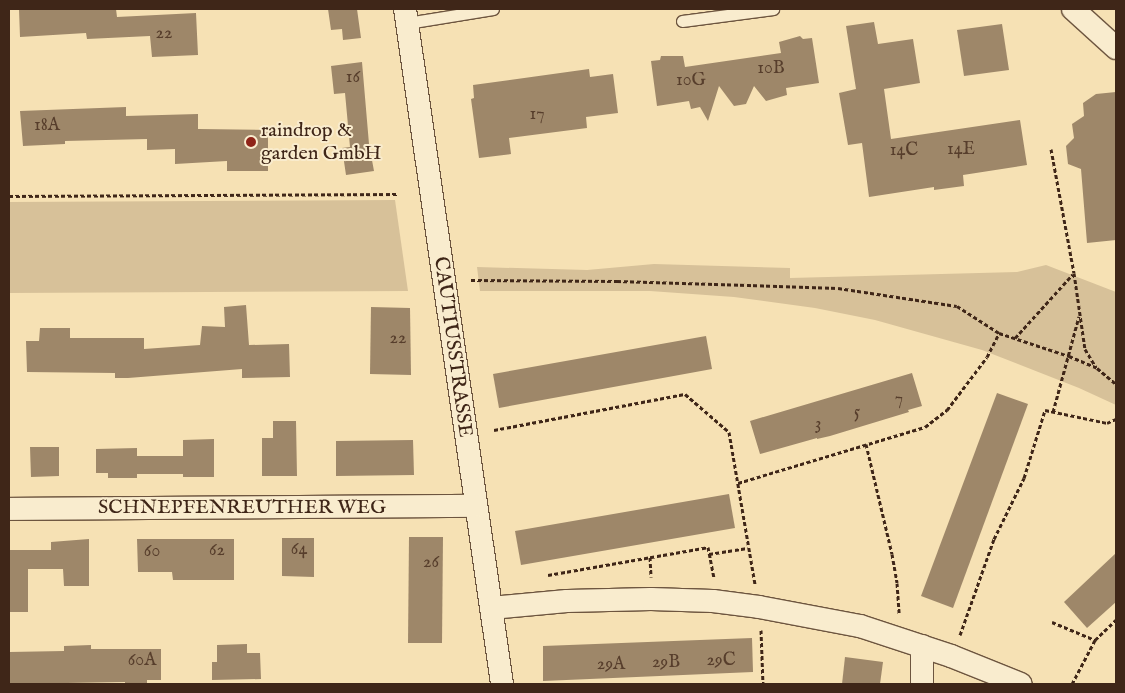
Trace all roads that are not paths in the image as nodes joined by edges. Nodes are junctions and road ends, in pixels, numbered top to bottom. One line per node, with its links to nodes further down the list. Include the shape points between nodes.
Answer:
1 (493, 9): 4 (lane)
2 (773, 9): 5 (lane)
3 (1074, 9): 6 (street)
4 (406, 16): 7 (street, CAUTIUSSTRASSE)
5 (682, 21)
6 (1116, 48)
7 (475, 506): 8 (street, SCHNEPFENREUTHER WEG); 9 (street, CAUTIUSSTRASSE)
8 (9, 509)
9 (490, 608): 10 (street, via 567,601 713,601 860,626); 11 (street, CAUTIUSSTRASSE)
10 (922, 646): 12 (street); 13 (street)
11 (502, 684)
12 (922, 684)
13 (1021, 684)

